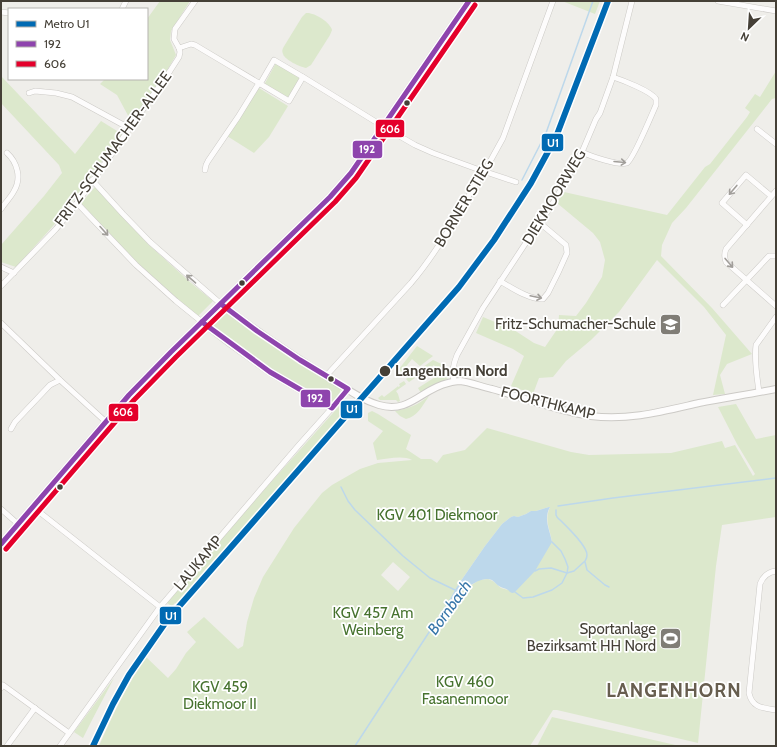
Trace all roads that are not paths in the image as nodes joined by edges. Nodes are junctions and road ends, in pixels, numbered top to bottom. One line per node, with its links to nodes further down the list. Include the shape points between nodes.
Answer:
1 (195, 1): 7 (street, via 175,29 174,40)
2 (468, 1): 12 (street)
3 (554, 1): 19 (street, BORNER STIEG, via 503,138)
4 (632, 1): 9 (street, DIEKMOORWEG)
5 (718, 1): 6 (street)
6 (776, 11)
7 (179, 48): 10 (street, via 195,45); 13 (street, FRITZ-SCHUMACHER-ALLEE, via 179,57)
8 (303, 77): 10 (street, via 288,101); 10 (street, via 274,60); 12 (street)
9 (613, 77): 16 (street, DIEKMOORWEG); 16 (street, one-way to 9, via 612,162 628,163 656,105 656,99 651,94)
10 (260, 84): 18 (street, via 206,164)
11 (29, 93): 13 (street, via 35,91 72,97)
12 (383, 126): 19 (street, via 429,151); 34 (street, via 351,173 330,197)
13 (129, 128): 20 (street, FRITZ-SCHUMACHER-ALLEE)
14 (758, 129): 15 (street)
15 (776, 144)
16 (582, 152): 26 (street, DIEKMOORWEG)
17 (8, 153): 25 (street, via 17,167 18,179 15,190)
18 (205, 170)
19 (484, 171): 21 (street); 40 (street, BORNER STIEG, via 422,270)
20 (92, 180): 24 (street, FRITZ-SCHUMACHER-ALLEE); 34 (street, one-way to 20, via 150,242)
21 (516, 182)
22 (776, 191): 23 (street)
23 (771, 196): 27 (street); 27 (street, one-way to 27, via 746,175 722,203)
24 (77, 202): 30 (street, FRITZ-SCHUMACHER-ALLEE, via 56,229); 38 (street, one-way to 38, via 136,264)
25 (1, 209)
26 (540, 223): 32 (street, DIEKMOORWEG); 32 (street, one-way to 26, via 532,298 543,299 548,293 566,253 566,245)
27 (747, 225): 31 (street, one-way to 31, via 724,253 726,262)
28 (776, 256): 31 (street, via 769,256)
29 (1, 267): 30 (street)
30 (14, 273): 33 (street, FRITZ-SCHUMACHER-ALLEE)
31 (747, 280): 35 (street); 36 (street)
32 (500, 281): 42 (street, DIEKMOORWEG, via 457,355 452,368)
33 (1, 286)
34 (221, 304): 38 (street); 40 (street)
35 (723, 305)
36 (775, 305)
37 (776, 317): 45 (street, via 756,345)
38 (202, 322): 46 (street, via 270,372); 47 (street, via 156,367)
39 (1, 323): 41 (street)
40 (326, 376): 44 (street)
41 (60, 380): 47 (street); 48 (street, via 50,385)
42 (454, 381): 44 (street, via 401,406 387,407 373,403); 45 (street, FOORTHKAMP, via 592,416 638,416)
43 (776, 389): 45 (street, FOORTHKAMP)
44 (348, 390): 46 (street, LAUKAMP)
45 (759, 392)
46 (332, 408): 54 (street, LAUKAMP)
47 (106, 422): 49 (street)
48 (11, 429)
49 (32, 506): 51 (street); 54 (street)
50 (1, 510): 51 (street)
51 (18, 524): 52 (street)
52 (1, 544)
53 (776, 571): 57 (street, via 765,576 760,584 749,689 749,697 754,704)
54 (160, 608): 58 (street, LAUKAMP)
55 (2, 686): 56 (street)
56 (34, 708): 58 (street); 59 (street)
57 (776, 710)
58 (69, 733): 60 (street, LAUKAMP)
59 (7, 746)
60 (60, 746)

